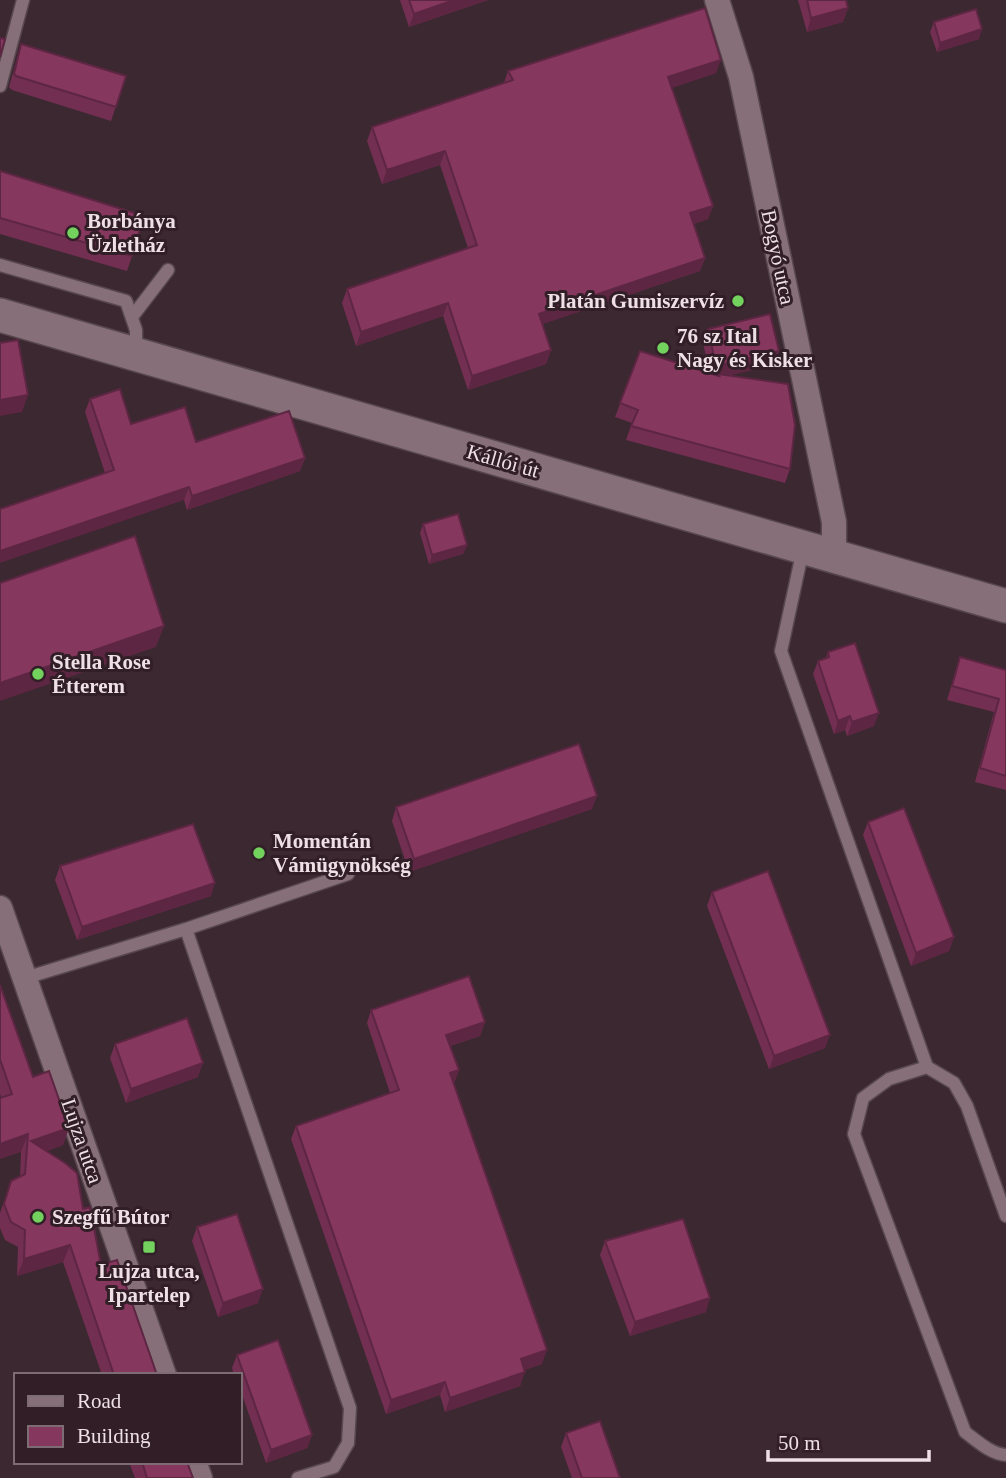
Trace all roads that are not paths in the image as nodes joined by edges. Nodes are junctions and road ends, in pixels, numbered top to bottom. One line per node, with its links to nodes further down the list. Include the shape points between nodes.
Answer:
1 (23, 0): 3 (lane)
2 (717, 0): 10 (street, Bogyó utca, via 741,77 834,522)
3 (0, 86)
4 (0, 265): 7 (lane, via 126,302)
5 (168, 270): 7 (lane)
6 (0, 315): 8 (main road, Kállói út)
7 (132, 317): 8 (lane)
8 (136, 355): 9 (main road, Kállói út)
9 (803, 548): 10 (main road, Kállói út); 16 (lane, via 781,651)
10 (834, 557): 11 (main road, Kállói út)
11 (1006, 606)
12 (348, 874): 14 (lane)
13 (0, 908): 15 (street, Lujza utca)
14 (186, 929): 15 (lane); 20 (lane, via 350,1408 348,1443 334,1467)
15 (25, 978): 18 (street, Lujza utca)
16 (927, 1067): 17 (lane, via 954,1083 967,1106); 19 (lane, via 889,1079 863,1098 854,1134 965,1432 983,1447)
17 (1006, 1216)
18 (163, 1373)
19 (1006, 1455)
20 (298, 1478)

